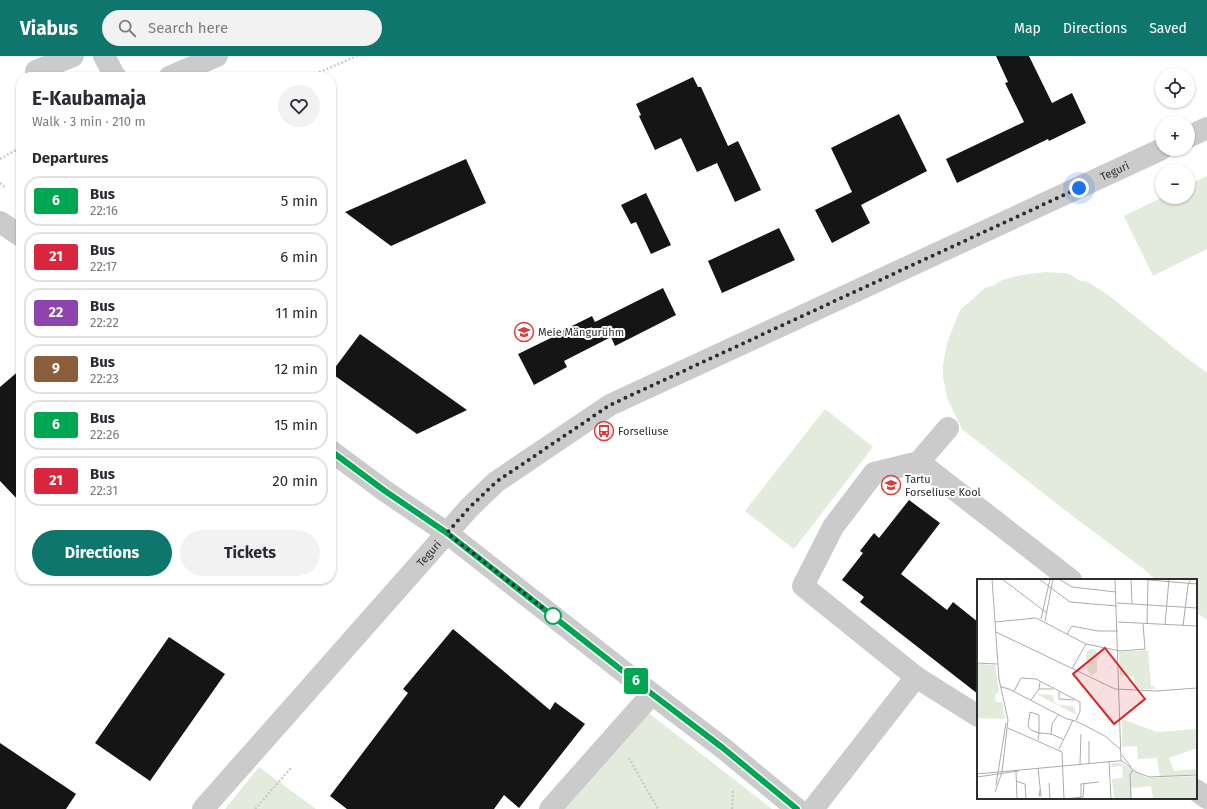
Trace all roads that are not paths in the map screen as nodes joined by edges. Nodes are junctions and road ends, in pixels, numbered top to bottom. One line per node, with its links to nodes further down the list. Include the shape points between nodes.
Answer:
1 (73, 56): 4 (street)
2 (104, 56): 5 (street)
3 (216, 56): 6 (street)
4 (36, 71)
5 (112, 72)
6 (180, 72)
7 (1207, 128): 8 (street)
8 (1195, 134)
9 (1155, 152): 15 (street, Teguri, via 610,405 496,482)
10 (0, 222): 11 (street)
11 (16, 233)
12 (948, 428): 14 (street)
13 (336, 455): 15 (street)
14 (919, 462): 16 (street); 17 (street, via 874,473 833,527 802,586)
15 (447, 533): 18 (street); 22 (street, Teguri)
16 (1070, 579)
17 (916, 677): 19 (street); 25 (street)
18 (652, 694): 23 (street); 24 (street)
19 (977, 715)
20 (1197, 791): 21 (street)
21 (1207, 798)
22 (204, 809)
23 (550, 809)
24 (797, 809)
25 (814, 809)

